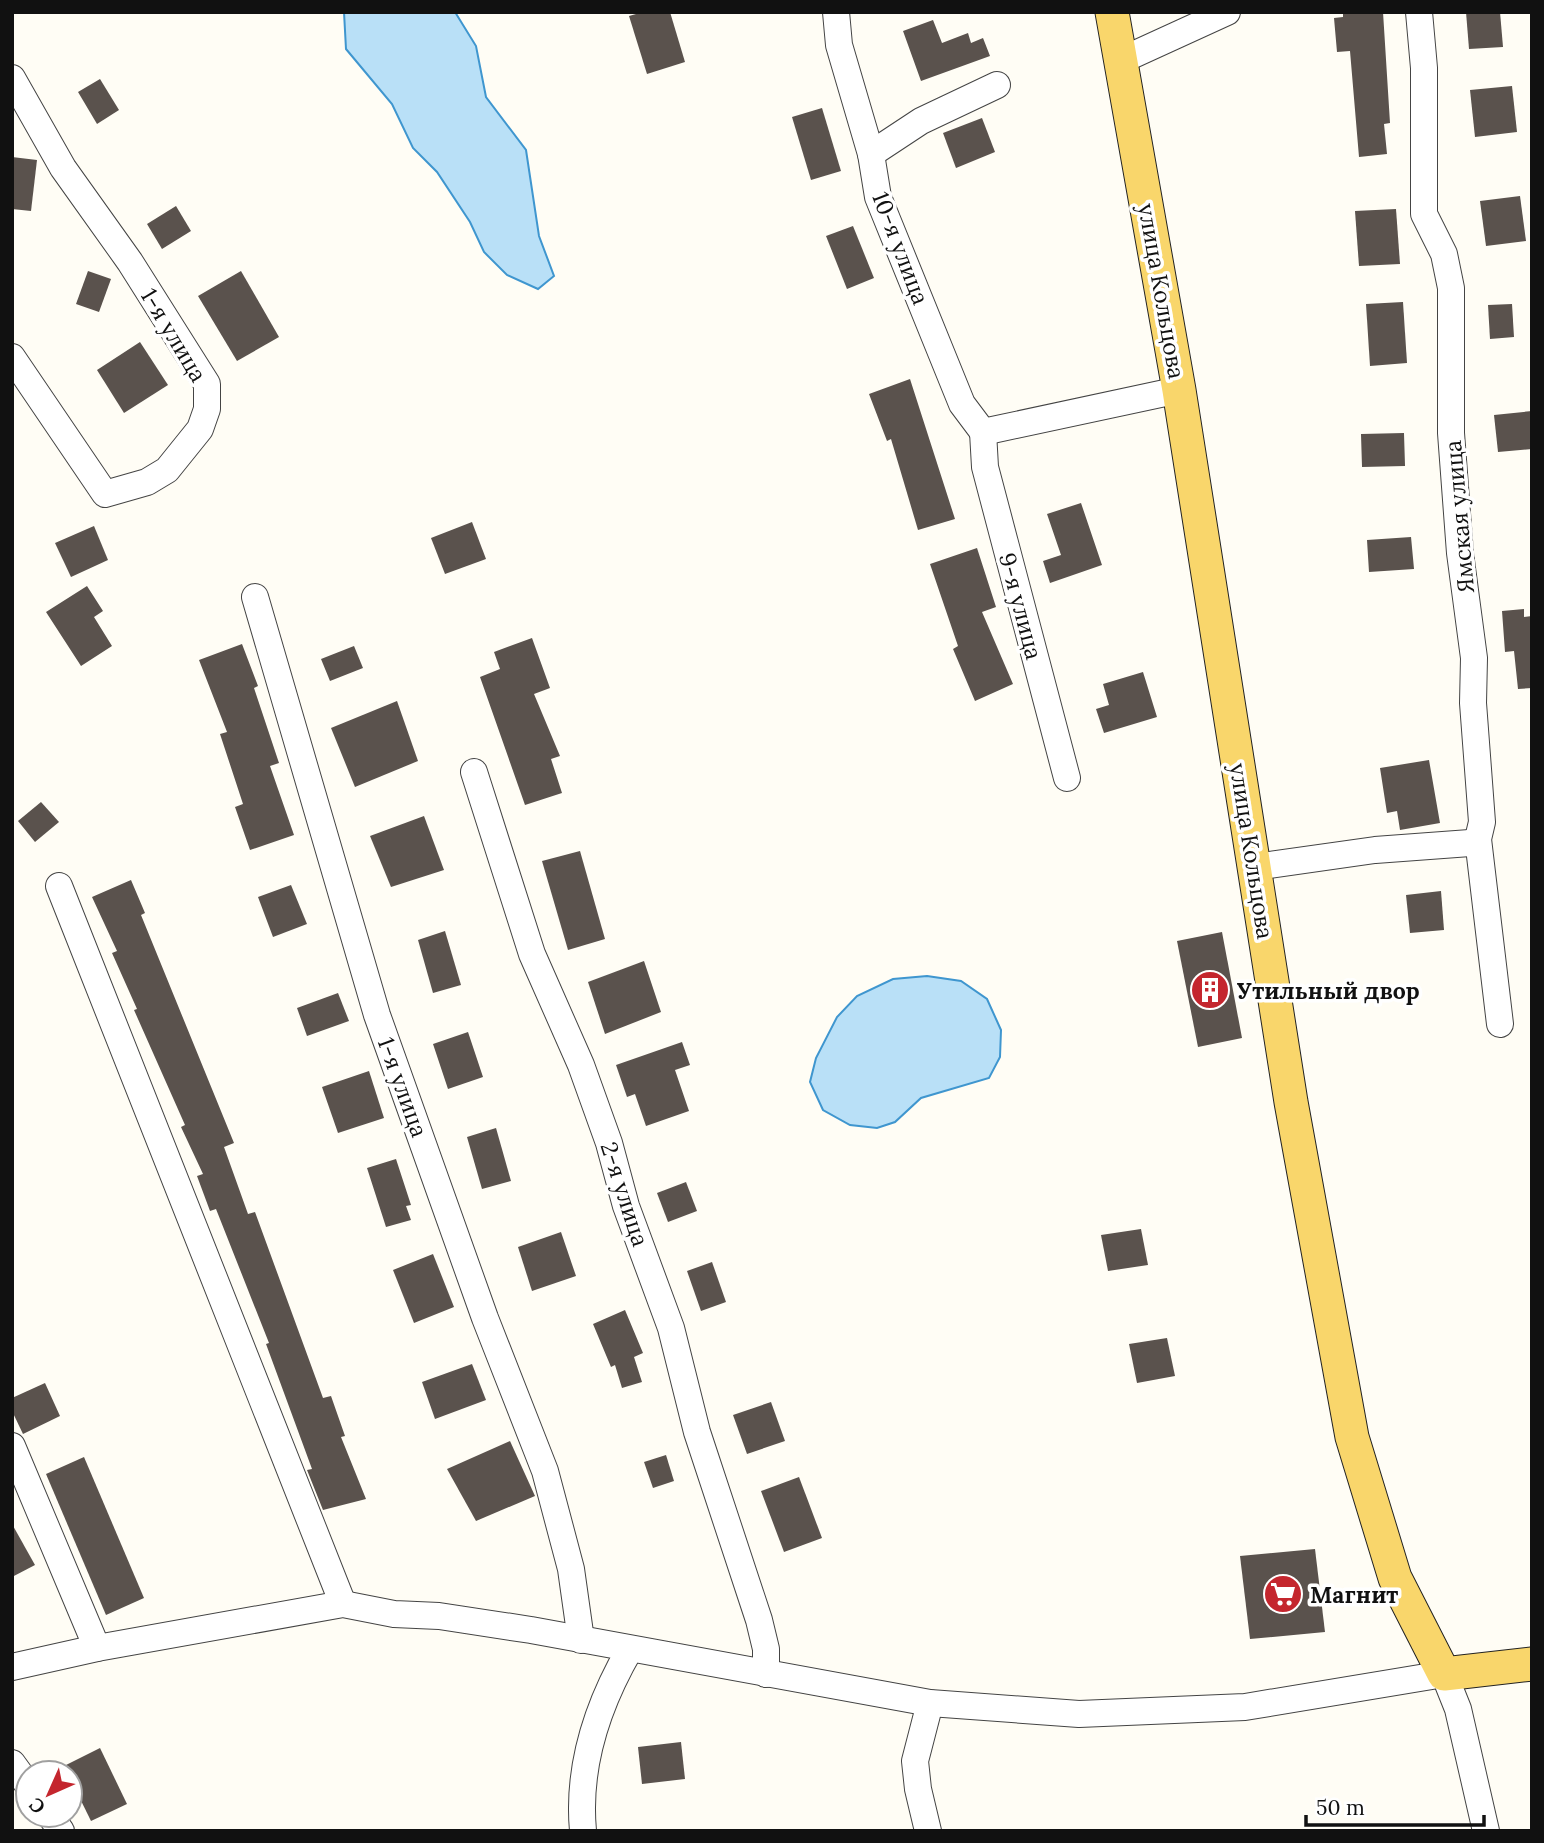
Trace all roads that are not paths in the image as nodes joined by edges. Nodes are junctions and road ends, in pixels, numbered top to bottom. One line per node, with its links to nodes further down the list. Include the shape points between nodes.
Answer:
1 (836, 12): 8 (street, 10-я улица, via 839,45)
2 (1112, 12): 5 (main road, улица Кольцова)
3 (1227, 12): 5 (street)
4 (1419, 12): 15 (street, Ямская улица, via 1424,68 1424,214 1444,254 1451,288 1451,433 1474,658 1482,822)
5 (1122, 60): 10 (main road, улица Кольцова)
6 (12, 78): 9 (street, 1-я улица, via 63,168 130,262 206,384 207,409 200,429 167,470 106,494)
7 (997, 85): 8 (street, via 921,121)
8 (871, 154): 11 (street, 10-я улица, via 878,197 962,404)
9 (12, 357)
10 (1179, 390): 11 (street); 16 (main road, улица Кольцова)
11 (983, 432): 14 (street, 9-я улица, via 985,467)
12 (255, 597): 21 (street, 1-я улица, via 377,1015 545,1471 571,1569)
13 (474, 772): 26 (street, 2-я улица, via 532,954 609,1143 626,1206 671,1328 697,1432 759,1620 766,1649)
14 (1067, 778)
15 (1478, 839): 16 (street); 18 (street, Ямская улица)
16 (1255, 867): 27 (main road, улица Кольцова, via 1291,1102 1352,1437 1395,1577)
17 (59, 886): 20 (street)
18 (1500, 1024)
19 (12, 1446): 22 (street)
20 (343, 1604): 21 (street); 22 (street)
21 (581, 1640): 23 (street)
22 (97, 1648): 25 (street)
23 (631, 1649): 26 (street); 29 (street, via 607,1689 587,1752)
24 (1532, 1664): 27 (main road)
25 (12, 1667)
26 (765, 1674): 28 (street)
27 (1444, 1674): 28 (street, via 1245,1707 1152,1713 1079,1714); 31 (street, via 1458,1709)
28 (930, 1703): 30 (street, via 915,1761)
29 (583, 1831)
30 (928, 1831)
31 (1486, 1831)

